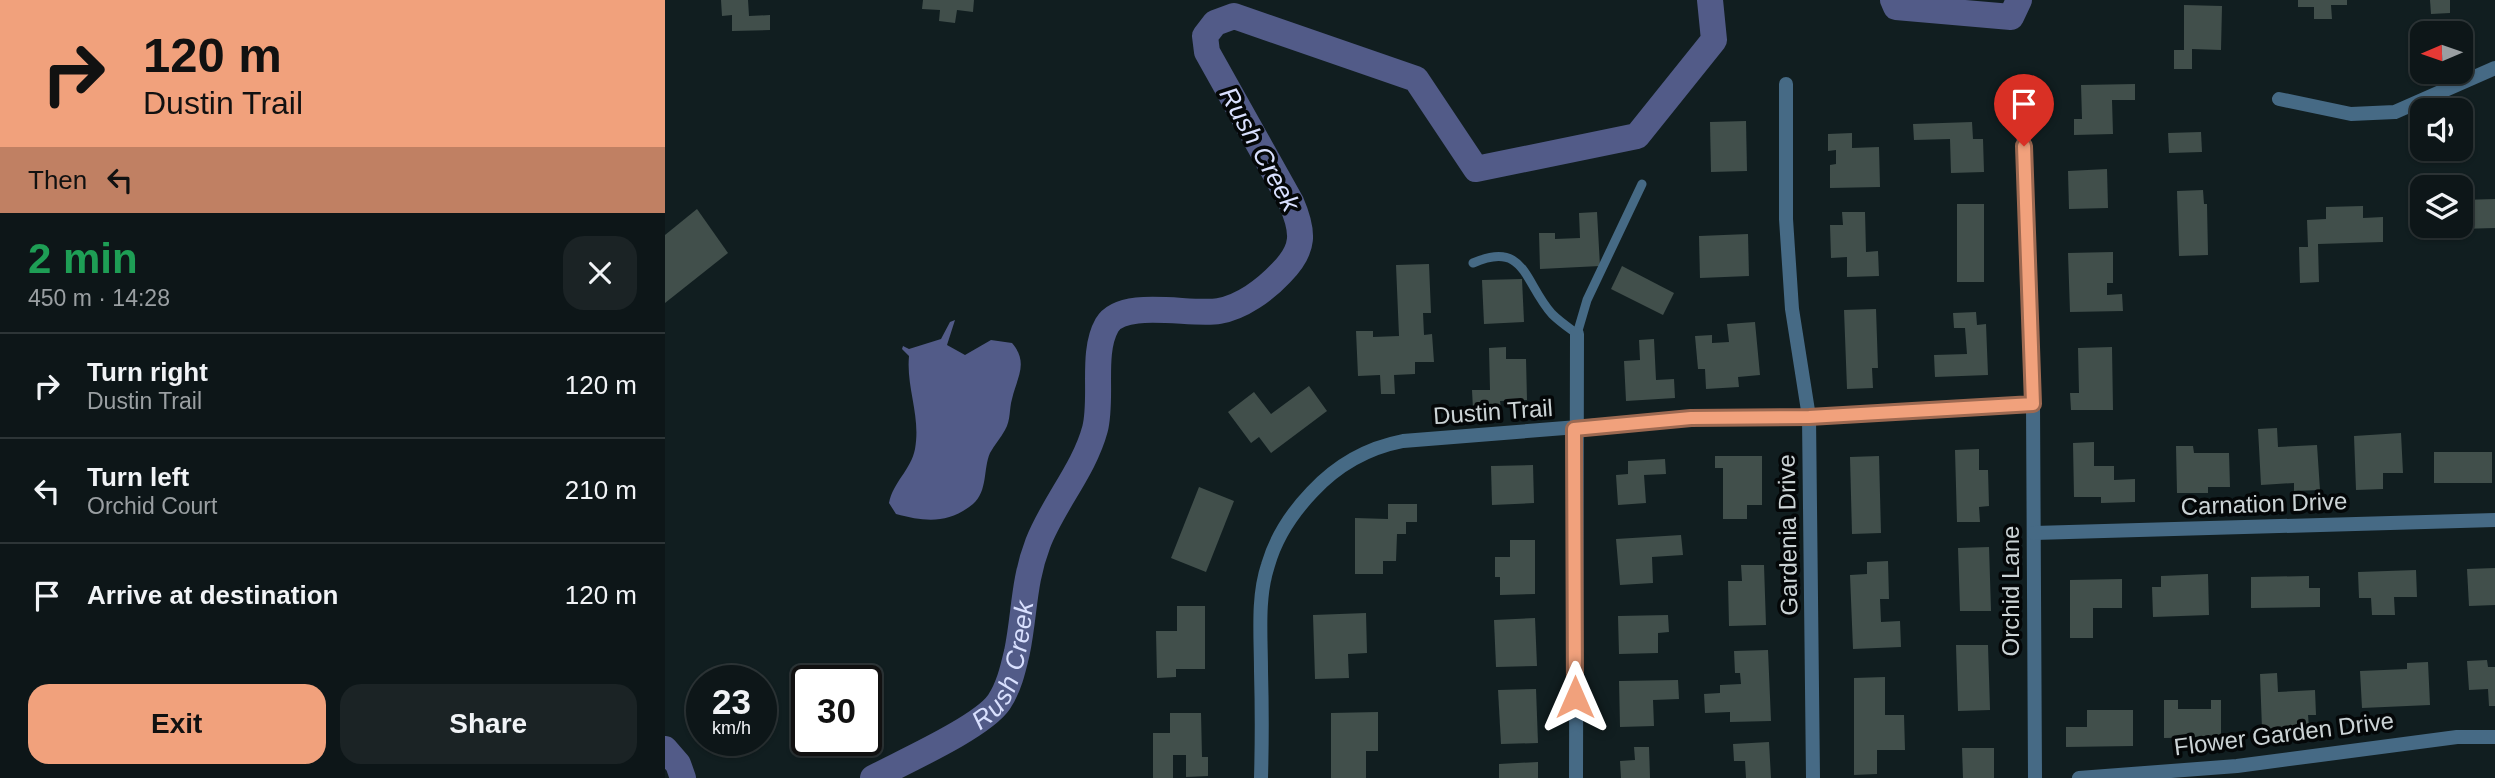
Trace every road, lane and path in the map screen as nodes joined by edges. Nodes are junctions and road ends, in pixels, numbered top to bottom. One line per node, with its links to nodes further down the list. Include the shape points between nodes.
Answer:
1 (2495, 68): 3 (street, via 2395,112 2351,114)
2 (1786, 83): 9 (street, Gardenia Drive, via 1786,219 1792,309)
3 (2279, 99)
4 (2023, 121): 8 (street, Orchid Lane)
5 (1641, 184): 7 (lane, via 1587,300)
6 (1473, 263): 7 (lane, via 1491,255 1506,256 1518,264 1552,315)
7 (1577, 334): 10 (street)
8 (2033, 404): 9 (street, Dustin Trail); 12 (street, Orchid Lane)
9 (1809, 417): 10 (street, Dustin Trail, via 1691,418); 16 (street, Gardenia Drive)
10 (1574, 429): 14 (street, Dustin Trail, via 1378,446 1344,464 1298,507 1272,552 1262,592); 15 (street)
11 (2495, 520): 12 (street, Carnation Drive)
12 (2034, 533): 17 (street, Orchid Lane)
13 (2495, 737): 18 (street, Flower Garden Drive, via 2444,738 2237,766)
14 (1261, 778)
15 (1576, 778)
16 (1813, 778)
17 (2035, 778)
18 (2079, 778)

